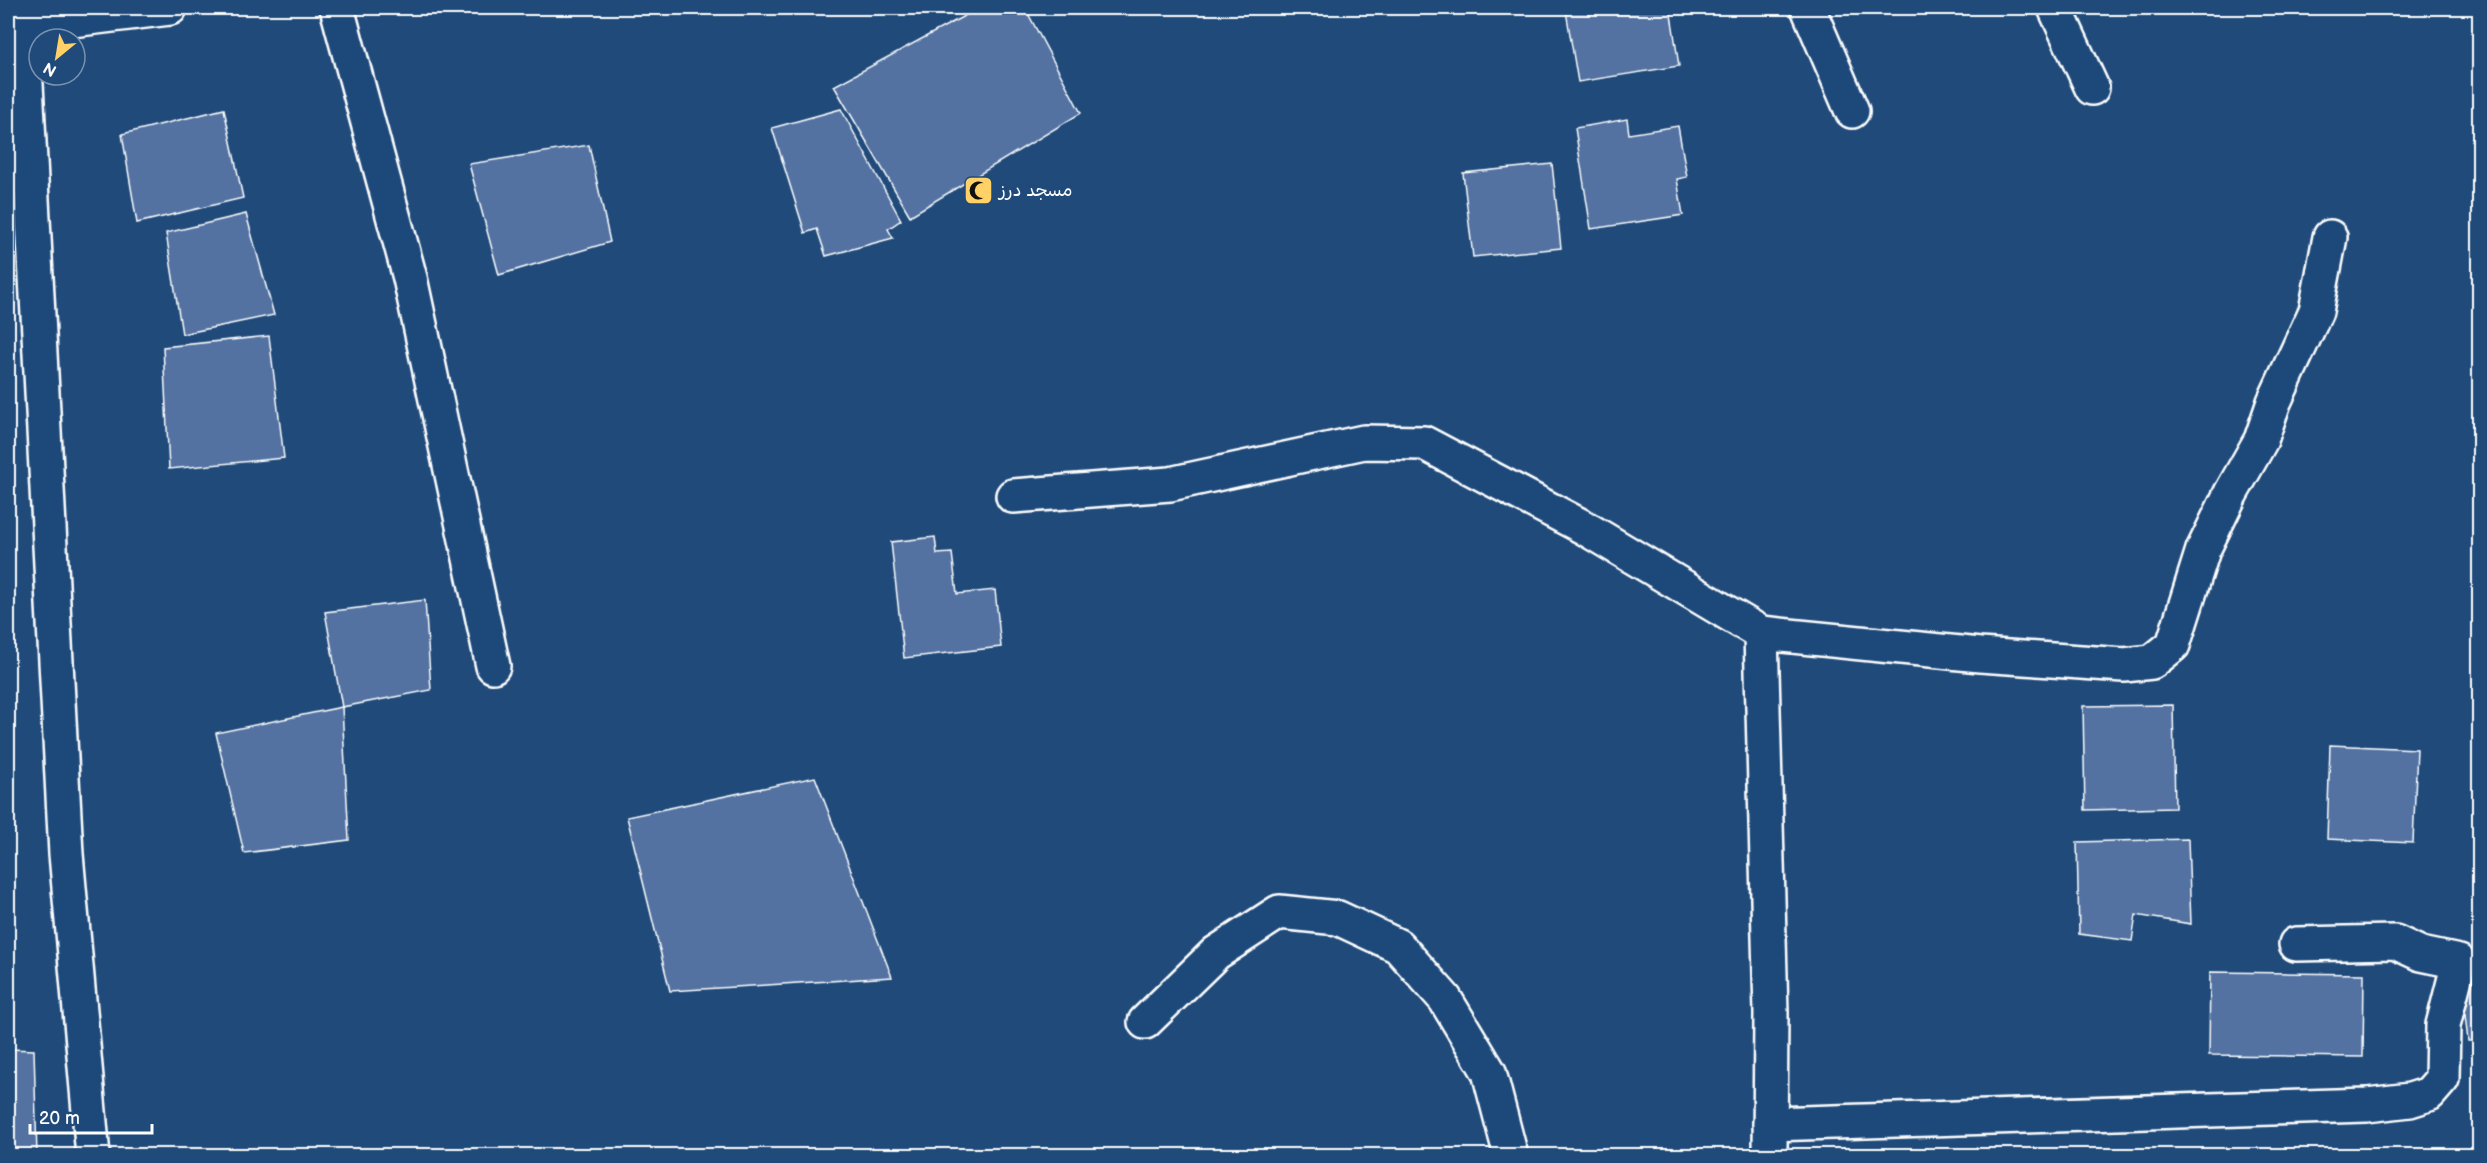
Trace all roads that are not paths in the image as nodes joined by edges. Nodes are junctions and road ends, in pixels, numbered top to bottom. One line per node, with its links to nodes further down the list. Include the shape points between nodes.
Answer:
1 (170, 8): 5 (street)
2 (337, 8): 11 (street, via 410,278)
3 (1808, 8): 7 (street)
4 (2055, 8): 6 (street)
5 (21, 17): 15 (street, via 66,854)
6 (2092, 88)
7 (1852, 111)
8 (2330, 237): 10 (street, via 2316,311 2261,440 2203,550 2173,645 2152,662 2124,665 1980,655)
9 (1013, 496): 10 (street, via 1170,483 1364,442 1424,443 1585,528)
10 (1761, 633): 14 (street, via 1771,1014)
11 (494, 666)
12 (2296, 944): 14 (street, via 2395,942 2421,954 2459,962 2443,1025 2442,1079 2429,1094 2410,1101 2367,1105)
13 (1145, 1022): 16 (street, via 1216,953 1279,912 1338,918 1398,946 1445,999 1488,1072)
14 (1770, 1140)
15 (93, 1155)
16 (1511, 1155)

